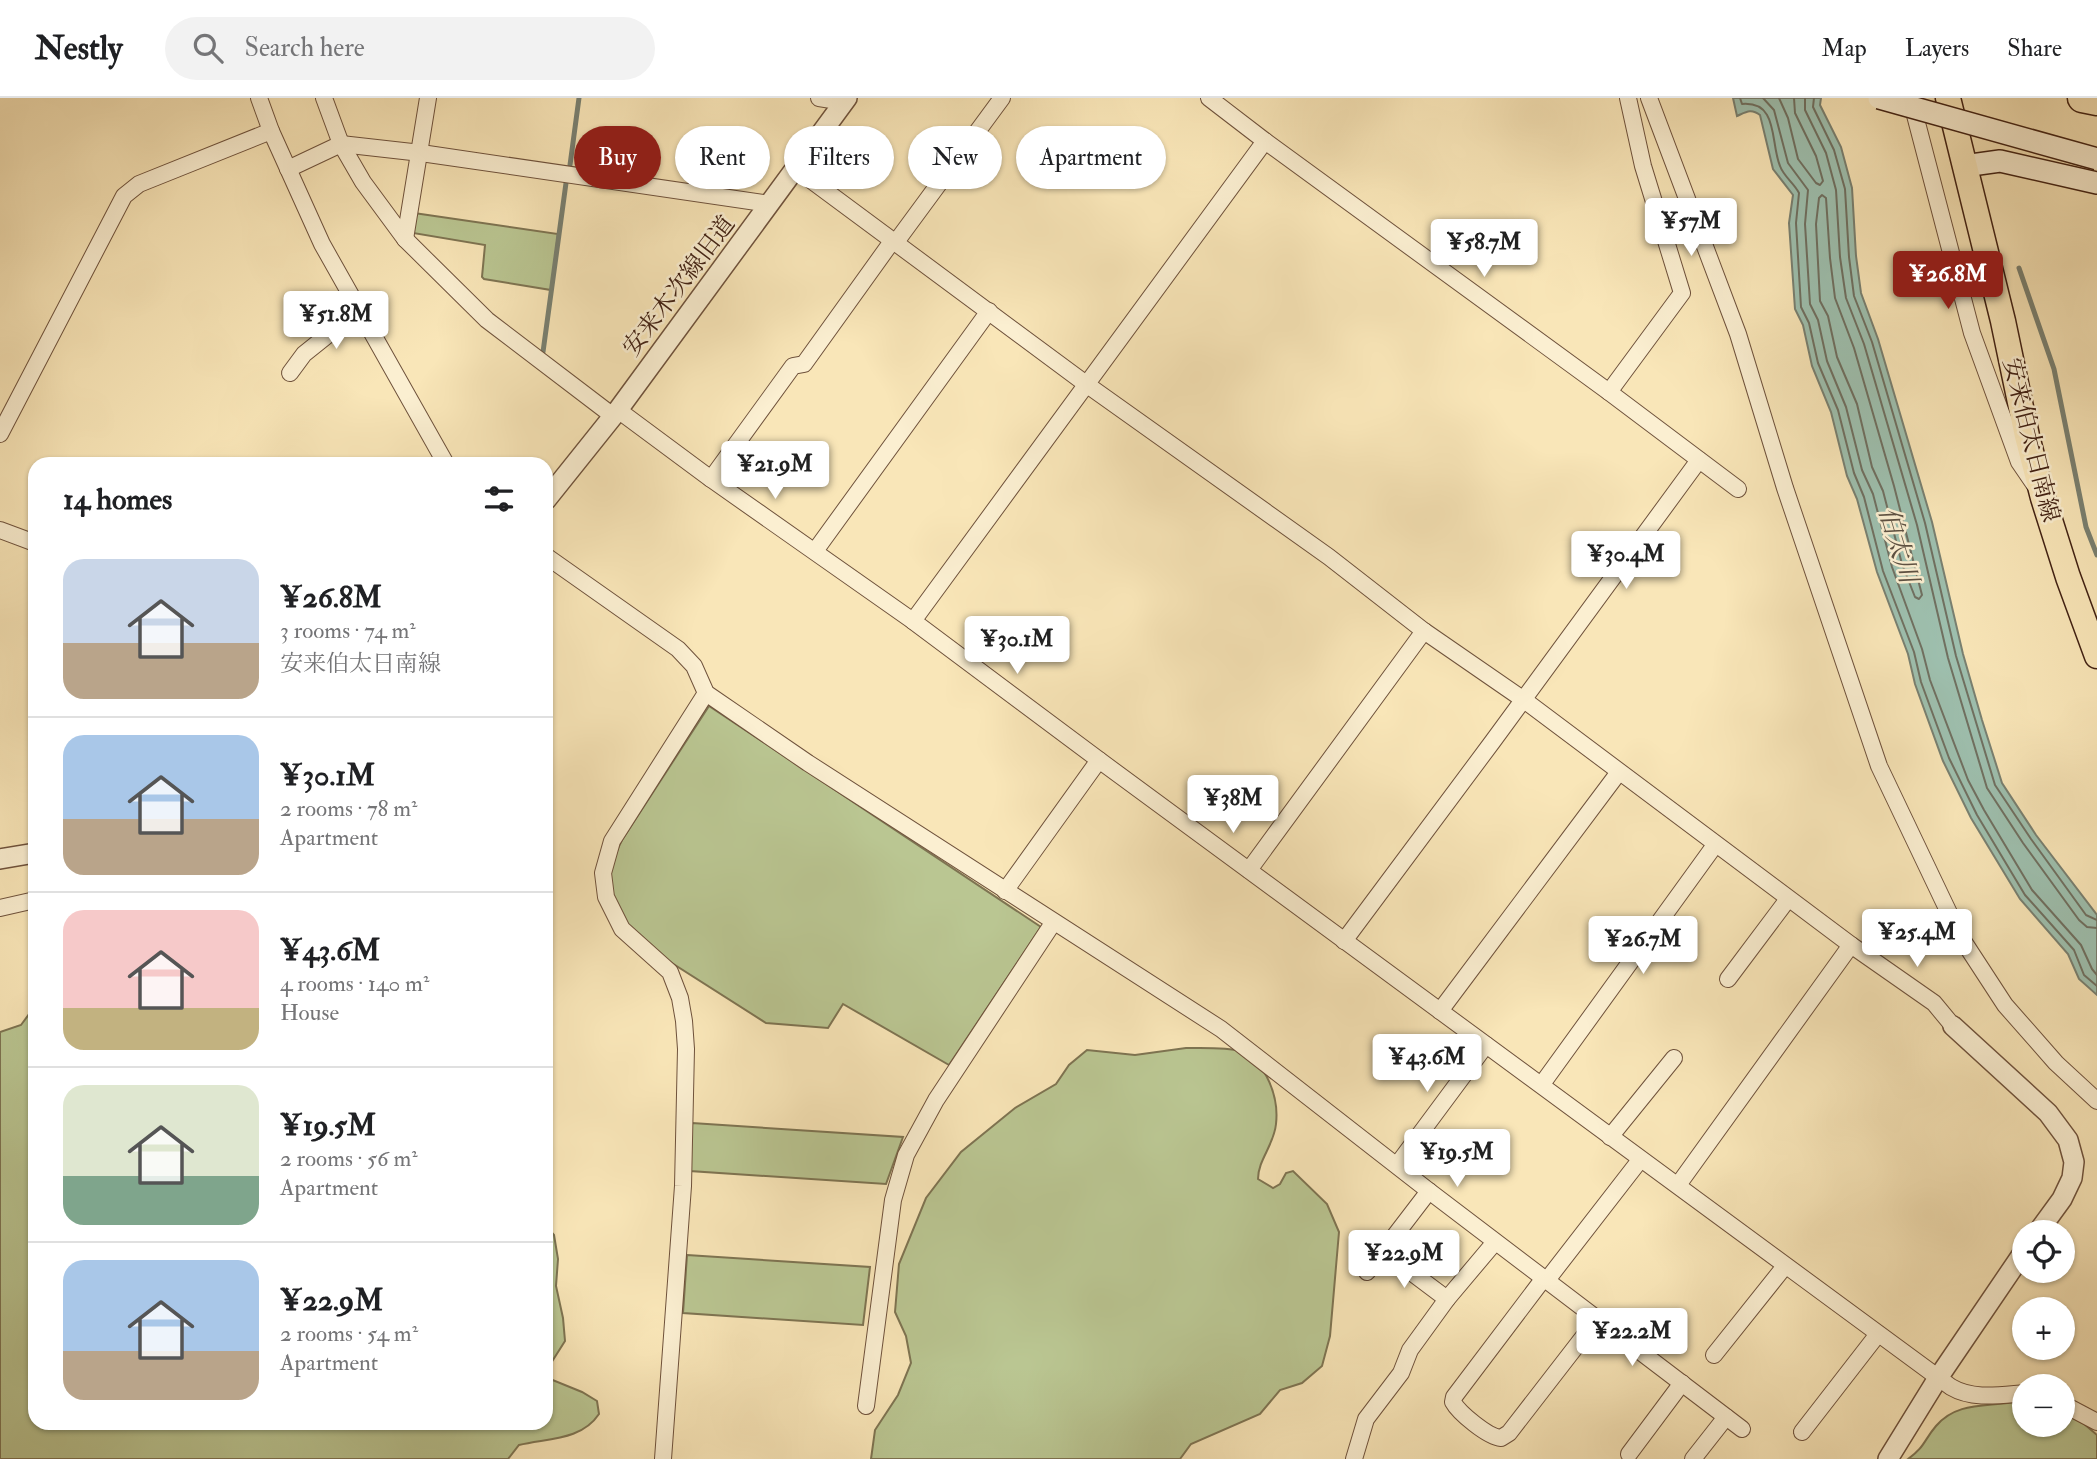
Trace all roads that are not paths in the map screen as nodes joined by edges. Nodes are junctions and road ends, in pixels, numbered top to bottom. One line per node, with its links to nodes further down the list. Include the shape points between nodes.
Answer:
1 (259, 98): 16 (street)
2 (324, 98): 18 (street)
3 (428, 98): 19 (street)
4 (818, 98): 13 (street)
5 (1002, 98): 28 (street)
6 (1209, 98): 17 (street)
7 (1628, 98): 33 (street, via 1643,166 1682,293)
8 (1649, 98): 70 (street, via 1738,334 1879,766 1960,936 2005,1005)
9 (1880, 98): 20 (main road, bridge)
10 (1910, 98): 41 (street, via 1972,333 2019,462)
11 (1948, 98): 21 (main road, 安来伯太日南線)
12 (2082, 98): 14 (highway)
13 (845, 100): 15 (street, 安来木次線旧道)
14 (2097, 101)
15 (827, 126)
16 (271, 131): 22 (street); 35 (street, via 139,184 124,196)
17 (1265, 141): 32 (street); 33 (street)
18 (341, 144): 19 (street); 22 (street); 27 (street)
19 (421, 153): 26 (street); 27 (street)
20 (2097, 159)
21 (1964, 166): 23 (main road, via 2000,161); 41 (main road, 安来伯太日南線)
22 (288, 169): 29 (street)
23 (2097, 183)
24 (784, 185): 26 (street, 安来木次線旧道)
25 (824, 189): 28 (street)
26 (770, 204): 34 (street, 安来木次線旧道)
27 (405, 239): 34 (street, via 487,320)
28 (895, 241): 30 (street); 38 (street, via 804,364 793,366)
29 (359, 310): 31 (street, via 304,354); 36 (street)
30 (989, 311): 32 (street); 44 (street)
31 (290, 373)
32 (1086, 384): 46 (street); 47 (street, via 1329,557)
33 (1609, 392): 37 (street)
34 (615, 413): 38 (street); 40 (street, 安来木次線旧道)
35 (0, 434)
36 (442, 457)
37 (1699, 460): 39 (street); 50 (street)
38 (711, 479): 44 (street)
39 (1738, 489)
40 (553, 491)
41 (2043, 498): 48 (main road, 安来伯太日南線)
42 (0, 530): 43 (street)
43 (28, 540)
44 (815, 551): 46 (street)
45 (553, 561): 49 (street, via 678,649 694,666)
46 (913, 621): 51 (street)
47 (1424, 631): 50 (street); 56 (street)
48 (2097, 656)
49 (706, 693): 57 (street); 97 (street, via 612,841 603,873 606,897 621,929 670,972 684,1021 683,1186)
50 (1524, 700): 52 (street); 62 (street)
51 (1099, 760): 56 (street); 57 (street)
52 (1619, 772): 53 (street); 65 (street)
53 (1715, 845): 58 (street); 69 (street)
54 (28, 854): 55 (street)
55 (0, 859)
56 (1249, 870): 62 (street)
57 (1005, 891): 61 (street)
58 (1788, 899): 63 (street); 64 (street)
59 (28, 902): 60 (street)
60 (0, 908)
61 (1053, 923): 73 (street, via 1221,1029); 90 (street, via 936,1100 900,1171)
62 (1344, 941): 65 (street)
63 (1851, 945): 66 (street, via 1934,1003); 74 (street)
64 (1728, 979)
65 (1440, 1011): 67 (street)
66 (1953, 1026): 76 (street, via 2048,1113 2068,1140 2074,1162 2071,1178)
67 (1486, 1045): 69 (street); 73 (street)
68 (1674, 1058): 71 (street)
69 (1542, 1084): 71 (street)
70 (2097, 1101)
71 (1611, 1137): 72 (street)
72 (1640, 1160): 74 (street); 82 (street)
73 (1397, 1165): 75 (street)
74 (1678, 1185): 79 (street)
75 (1429, 1191): 77 (street); 78 (street)
76 (2047, 1220)
77 (1495, 1242): 82 (street); 83 (street)
78 (1383, 1251): 81 (street); 83 (street)
79 (1785, 1266): 85 (street); 86 (street)
80 (2012, 1269): 87 (street)
81 (1367, 1272)
82 (1546, 1279): 84 (street); 84 (street, via 1454,1397 1459,1410 1491,1435 1501,1438 1508,1433)
83 (1447, 1300): 98 (street, via 1366,1419)
84 (1598, 1318): 88 (street)
85 (1878, 1334): 87 (street); 95 (street)
86 (1714, 1355)
87 (1938, 1378): 89 (street, via 1961,1393); 100 (street)
88 (1682, 1383): 92 (street); 96 (street)
89 (2012, 1394)
90 (866, 1406)
91 (2075, 1410): 93 (street)
92 (1726, 1417): 94 (street); 99 (street)
93 (2097, 1422)
94 (1742, 1429)
95 (1802, 1432)
96 (1629, 1454)
97 (663, 1459)
98 (1354, 1459)
99 (1693, 1459)
100 (1888, 1459)

